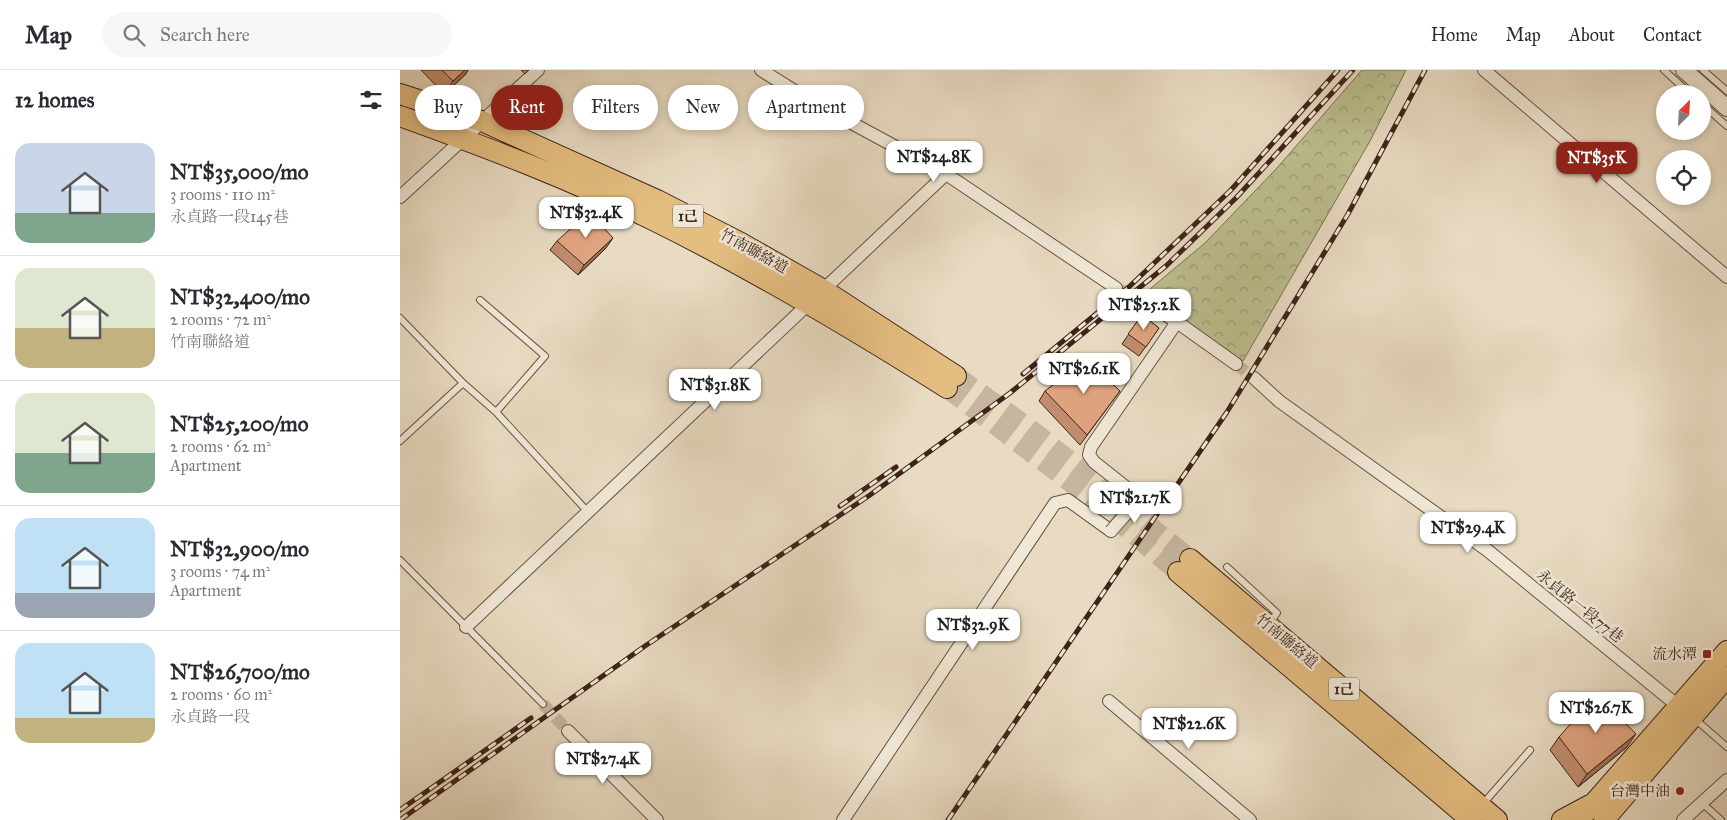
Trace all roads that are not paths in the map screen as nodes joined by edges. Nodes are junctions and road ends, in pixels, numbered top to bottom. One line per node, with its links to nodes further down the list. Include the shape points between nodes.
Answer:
1 (538, 70): 13 (street)
2 (761, 70): 16 (street)
3 (1484, 70): 18 (street)
4 (1664, 70): 7 (lane)
5 (1684, 70): 10 (street)
6 (1703, 70): 8 (lane)
7 (1680, 85)
8 (1727, 91)
9 (400, 94): 13 (main road, 竹南聯絡道 / 1己)
10 (1727, 108)
11 (1711, 112): 14 (lane)
12 (400, 116): 15 (main road, 竹南聯絡道 / 1己)
13 (484, 122): 15 (street); 20 (main road, 竹南聯絡道 / 1己, via 657,200)
14 (1727, 126)
15 (462, 138): 17 (street); 23 (main road, 竹南聯絡道 / 1己, via 654,220)
16 (946, 174): 19 (street); 20 (street)
17 (400, 197)
18 (1727, 277)
19 (1116, 288)
20 (822, 289): 23 (street); 23 (main road, 竹南聯絡道 / 1己, via 952,382)
21 (480, 300): 29 (lane, via 545,356)
22 (1142, 300): 25 (street)
23 (808, 304): 31 (street)
24 (400, 318): 28 (lane)
25 (1177, 322): 26 (street); 50 (street, bridge, via 1091,447 1089,455 1138,500 1111,531 1068,500 1055,503)
26 (1236, 364)
27 (1254, 378): 40 (street, 永貞路一段77巷, via 1279,402 1487,550)
28 (463, 383): 29 (lane); 30 (lane)
29 (496, 412): 31 (lane)
30 (400, 441)
31 (588, 512): 35 (street)
32 (400, 560): 35 (lane)
33 (1227, 567): 34 (lane, via 1277,613)
34 (1268, 625): 46 (main road, 竹南聯絡道 / 1己, via 1184,566); 48 (main road, 竹南聯絡道 / 1己)
35 (466, 627): 39 (lane)
36 (1727, 650): 40 (main road)
37 (1727, 677): 40 (main road)
38 (1109, 701): 51 (street)
39 (543, 704)
40 (1686, 711): 42 (lane); 45 (main road); 56 (main road)
41 (568, 731): 49 (street)
42 (1727, 748)
43 (1530, 750): 48 (lane)
44 (1727, 780): 47 (street)
45 (1598, 800): 54 (main road); 55 (main road)
46 (1450, 802): 48 (main road, 竹南聯絡道 / 1己); 52 (main road)
47 (1702, 803): 57 (street); 58 (lane)
48 (1485, 815): 53 (main road)
49 (657, 820)
50 (843, 820)
51 (1250, 820)
52 (1464, 820)
53 (1515, 820)
54 (1562, 820)
55 (1579, 820)
56 (1604, 820)
57 (1683, 820)
58 (1721, 820)

